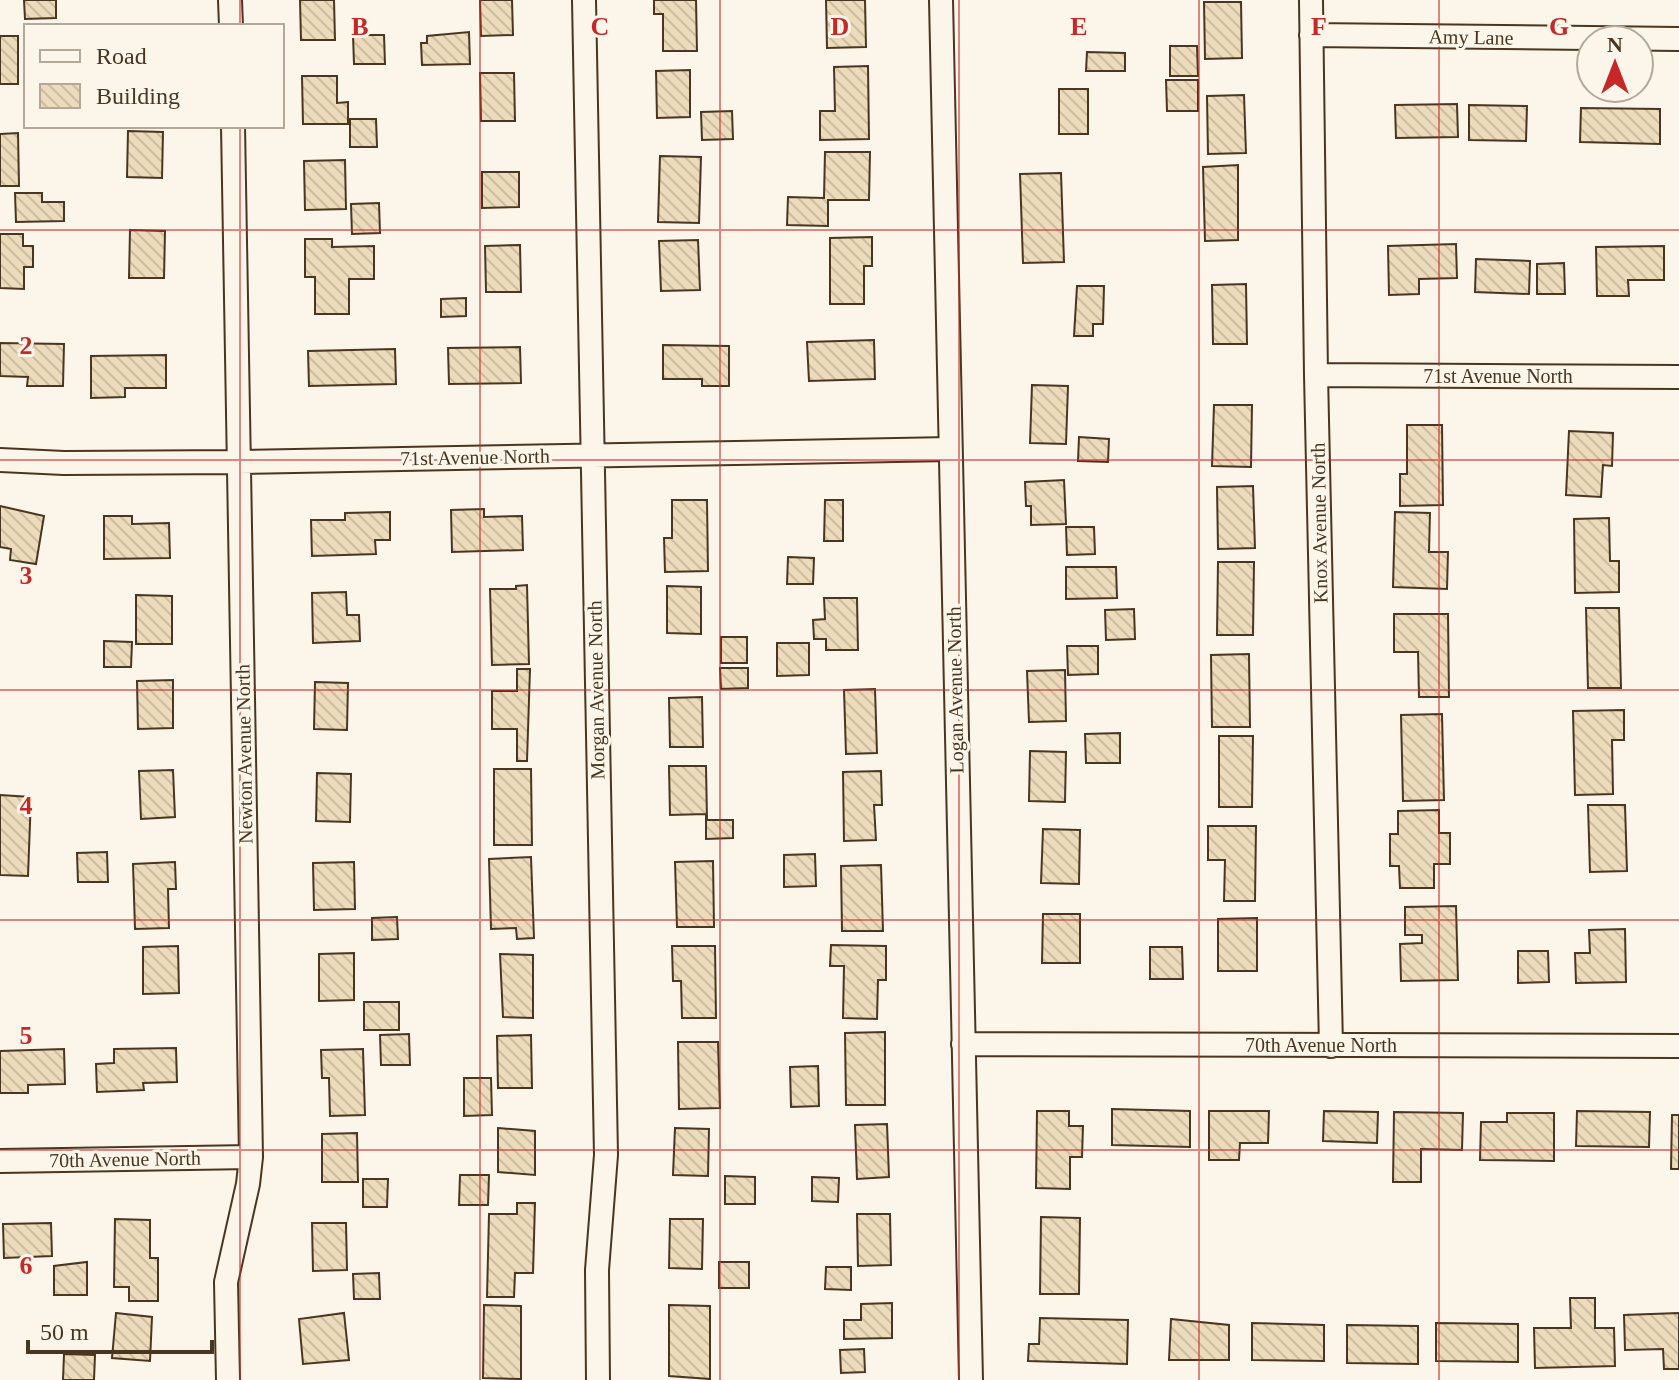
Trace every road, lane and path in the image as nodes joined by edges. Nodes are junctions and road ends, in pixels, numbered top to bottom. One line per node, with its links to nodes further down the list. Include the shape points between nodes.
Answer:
1 (230, 0): 5 (street)
2 (584, 0): 12 (street, Morgan Avenue North)
3 (941, 0): 11 (street, Logan Avenue North)
4 (1311, 0): 6 (street, Knox Avenue North)
5 (231, 24)
6 (1311, 35): 7 (street, Amy Lane); 9 (street, Knox Avenue North)
7 (1679, 39)
8 (233, 128): 14 (street, Newton Avenue North)
9 (1316, 375): 10 (street, 71st Avenue North); 16 (street, Knox Avenue North)
10 (1679, 377)
11 (950, 449): 12 (street, 71st Avenue North); 15 (street, Logan Avenue North)
12 (592, 455): 14 (street, 71st Avenue North); 21 (street, Morgan Avenue North, via 606,1155 597,1270)
13 (0, 460): 14 (street, 71st Avenue North)
14 (239, 462): 18 (street, Newton Avenue North)
15 (963, 1044): 16 (street, 70th Avenue North); 22 (street, Logan Avenue North)
16 (1331, 1046): 17 (street, 70th Avenue North)
17 (1679, 1046)
18 (251, 1157): 19 (street, 70th Avenue North); 20 (street, Newton Avenue North, via 226,1282)
19 (0, 1161)
20 (228, 1380)
21 (598, 1380)
22 (971, 1380)

